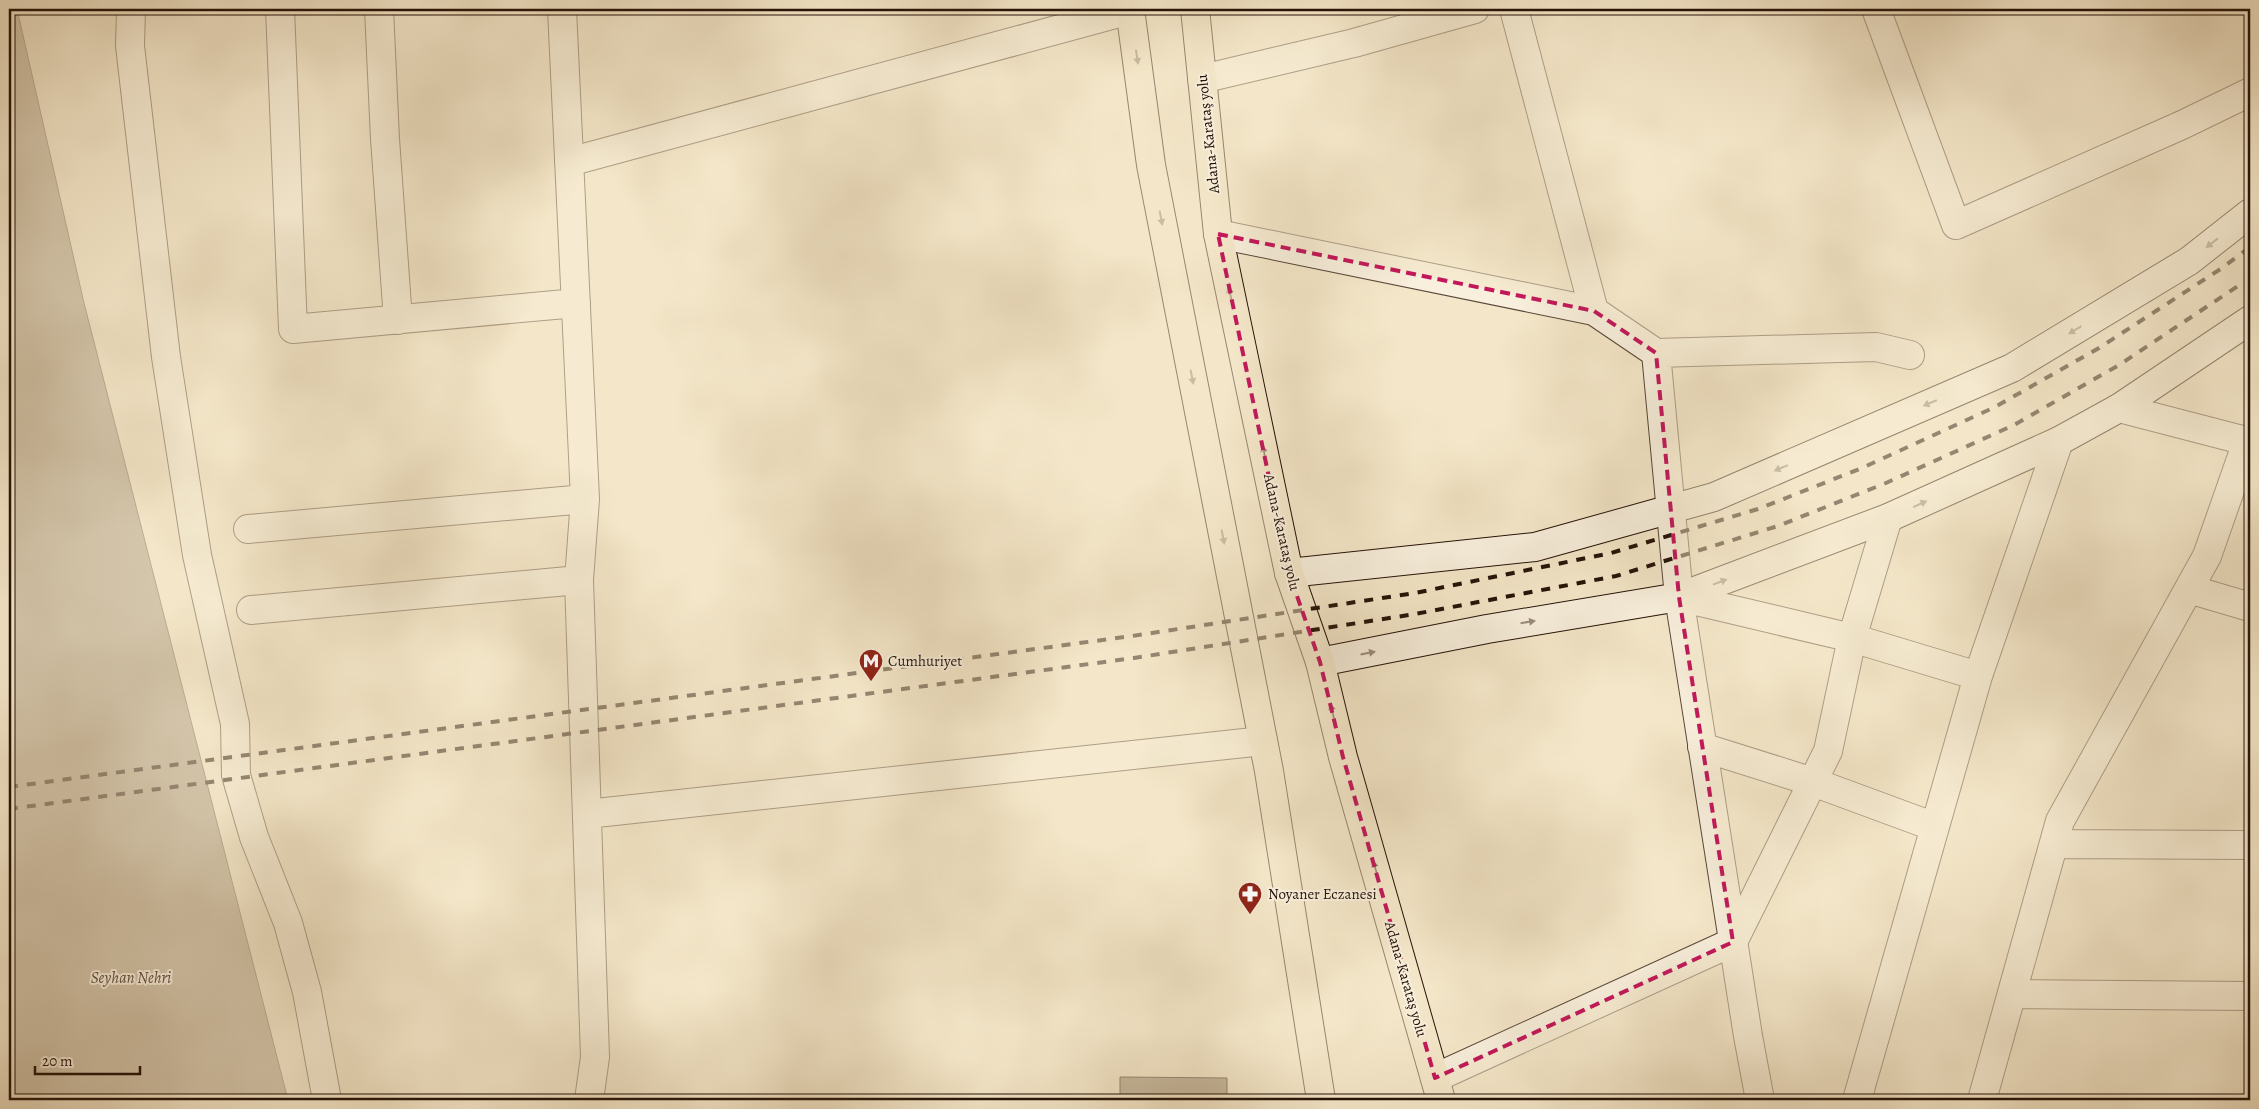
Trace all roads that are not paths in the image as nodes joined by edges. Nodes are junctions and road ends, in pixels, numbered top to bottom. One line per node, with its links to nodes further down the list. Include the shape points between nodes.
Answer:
1 (131, 9): 48 (street, via 130,46 166,357 197,554 235,724 236,775 254,837 290,931 307,992)
2 (280, 9): 17 (street, via 293,329)
3 (380, 9): 17 (street, via 384,139)
4 (562, 9): 12 (street)
5 (1130, 9): 12 (street); 37 (main road, one-way to 37, via 1151,165)
6 (1195, 9): 10 (main road, Adana-Karataş yolu)
7 (1474, 9): 10 (street, via 1354,43)
8 (1514, 9): 16 (street)
9 (1876, 9): 11 (street, via 1956,226)
10 (1202, 78): 14 (main road, Adana-Karataş yolu)
11 (2250, 92)
12 (569, 162): 15 (street)
13 (2250, 214): 25 (street, one-way to 25, via 2189,261 2012,368 1714,496)
14 (1218, 234): 16 (street); 28 (main road, Adana-Karataş yolu, one-way to 14)
15 (576, 303): 17 (street); 24 (street)
16 (1594, 311): 19 (street)
17 (398, 320)
18 (2250, 320): 21 (street)
19 (1656, 352): 20 (street, via 1876,347); 25 (street)
20 (1910, 356)
21 (2119, 408): 22 (street); 23 (street)
22 (2059, 441): 26 (street, one-way to 22); 36 (street)
23 (2249, 442): 30 (street, via 2207,556)
24 (585, 499): 27 (street); 29 (street)
25 (1670, 509): 28 (street, via 1535,547); 31 (street)
26 (1888, 518): 31 (street, one-way to 26); 34 (street)
27 (248, 529)
28 (1289, 573): 35 (main road, Adana-Karataş yolu)
29 (579, 580): 33 (street); 40 (street)
30 (2189, 589): 32 (street); 42 (street, via 2060,821)
31 (1679, 597): 34 (street); 35 (street, one-way to 31, via 1487,629); 38 (street)
32 (2250, 607)
33 (251, 610)
34 (1852, 638): 36 (street); 39 (street, via 1828,751)
35 (1320, 662): 47 (main road, Adana-Karataş yolu, one-way to 35, via 1343,757)
36 (1978, 676): 41 (street)
37 (1263, 741): 40 (street); 50 (main road)
38 (1702, 746): 39 (street); 44 (street)
39 (1813, 782): 41 (street); 44 (street)
40 (587, 814): 49 (street, via 595,1057)
41 (1936, 827): 52 (street)
42 (2054, 844): 43 (street); 45 (street)
43 (2250, 845)
44 (1732, 942): 47 (street); 51 (street)
45 (2012, 994): 46 (street); 53 (street)
46 (2250, 996)
47 (1438, 1089)
48 (327, 1100)
49 (589, 1100)
50 (1321, 1100)
51 (1760, 1100)
52 (1857, 1100)
53 (1982, 1100)

